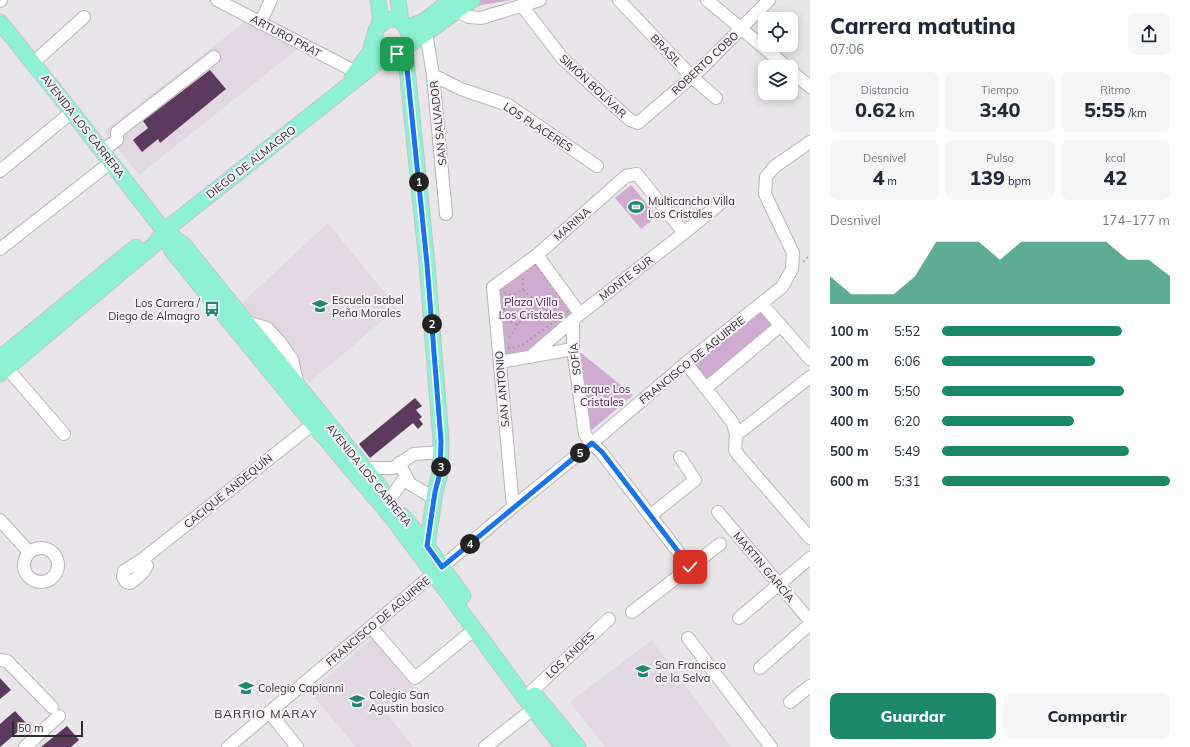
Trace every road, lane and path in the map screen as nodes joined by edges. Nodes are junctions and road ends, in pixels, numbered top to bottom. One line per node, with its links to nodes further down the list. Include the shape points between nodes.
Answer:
1 (216, 0): 14 (street, ARTURO PRAT)
2 (271, 0): 14 (street)
3 (378, 0): 16 (main road)
4 (398, 0): 15 (main road)
5 (472, 0): 10 (main road)
6 (540, 0): 11 (street)
7 (619, 0): 26 (street, BRASIL)
8 (707, 0): 17 (street)
9 (769, 0): 17 (street, ROBERTO COBO)
10 (454, 6): 11 (street, via 469,17 481,18); 15 (main road, via 422,22); 18 (main road)
11 (522, 6): 32 (street, SIMÓN BOLÍVAR, via 563,59 630,120)
12 (84, 17): 23 (street)
13 (0, 22): 23 (main road, AVENIDA LOS CARRERA)
14 (260, 23): 24 (street, ARTURO PRAT)
15 (404, 25): 16 (main road, via 387,20); 19 (main road, via 410,36)
16 (377, 29): 20 (main road, via 376,42); 24 (main road, DIEGO DE ALMAGRO, via 370,52)
17 (742, 29): 22 (street); 26 (street, ROBERTO COBO)
18 (426, 33): 19 (main road); 25 (street, SAN SALVADOR)
19 (406, 47): 20 (main road, via 397,54); 67 (main road, via 427,264)
20 (388, 54): 29 (main road, DIEGO DE ALMAGRO)
21 (214, 57): 34 (street, via 117,132 117,140)
22 (778, 60)
23 (33, 63): 31 (main road, AVENIDA LOS CARRERA)
24 (356, 72): 29 (main road, DIEGO DE ALMAGRO)
25 (433, 75): 35 (street, LOS PLACERES, via 461,89 508,106); 38 (street, SAN SALVADOR)
26 (692, 77): 30 (street, BRASIL); 32 (street, ROBERTO COBO)
27 (798, 77): 28 (street)
28 (810, 87)
29 (339, 94): 39 (main road, DIEGO DE ALMAGRO)
30 (716, 98)
31 (72, 112): 34 (main road, AVENIDA LOS CARRERA); 36 (street)
32 (638, 123)
33 (810, 142): 47 (street, FRANCISCO DE AGUIRRE, via 774,167 766,177 765,194 794,253 792,269 782,287)
34 (107, 157): 39 (main road, AVENIDA LOS CARRERA); 41 (street)
35 (597, 166)
36 (0, 171)
37 (723, 201): 40 (street, MONTE SUR)
38 (446, 214)
39 (164, 231): 60 (main road, DIEGO DE ALMAGRO, via 150,235); 63 (main road, AVENIDA LOS CARRERA, via 172,251); 70 (main road, AVENIDA LOS CARRERA, via 183,244)
40 (684, 233): 42 (street, MARINA, via 637,174 626,176); 48 (street, MONTE SUR)
41 (0, 248)
42 (537, 255): 44 (street, MARINA); 48 (street)
43 (523, 272): 45 (path); 49 (path, via 535,264 570,310); 54 (path, via 497,289 498,330)
44 (506, 276): 58 (street, SAN ANTONIO, via 493,287)
45 (523, 290): 46 (path); 50 (path, via 512,295 504,307 508,320)
46 (538, 303): 49 (path); 50 (path)
47 (762, 304): 51 (street); 59 (street, FRANCISCO DE AGUIRRE)
48 (576, 317): 55 (street, SOFÍA); 56 (street, MONTE SUR)
49 (556, 321): 54 (path, via 521,346 503,349)
50 (518, 324): 52 (path)
51 (780, 326): 57 (street); 62 (street)
52 (509, 340)
53 (505, 344): 54 (path)
54 (502, 347)
55 (573, 349): 56 (street); 66 (street, SOFÍA, via 585,434)
56 (530, 357): 58 (street)
57 (810, 359)
58 (500, 362): 74 (street, SAN ANTONIO)
59 (686, 364): 62 (street); 66 (street, FRANCISCO DE AGUIRRE)
60 (2, 366): 64 (street)
61 (810, 377): 65 (street)
62 (706, 388): 65 (street, via 733,423)
63 (312, 424): 83 (street, CACIQUE ANDEQUÍN); 85 (main road, AVENIDA LOS CARRERA)
64 (64, 434)
65 (736, 435): 78 (street, via 735,450 739,456)
66 (592, 443): 74 (street, FRANCISCO DE AGUIRRE); 76 (street, SOFÍA, via 602,452)
67 (441, 452): 69 (street, via 414,454); 72 (main road, via 440,473)
68 (680, 457): 76 (street, via 695,480)
69 (400, 463): 70 (street, via 393,468); 71 (street)
70 (364, 468): 73 (main road, AVENIDA LOS CARRERA)
71 (406, 476): 72 (street, via 410,484); 73 (street)
72 (434, 498): 80 (main road)
73 (390, 499): 80 (main road, AVENIDA LOS CARRERA)
74 (513, 507): 85 (street, FRANCISCO DE AGUIRRE)
75 (718, 512): 86 (street, MARTIN GARCÍA)
76 (651, 515): 84 (street, SOFÍA)
77 (0, 520): 81 (street)
78 (810, 538)
79 (720, 544): 84 (street)
80 (427, 546): 85 (main road, AVENIDA LOS CARRERA)
81 (29, 552)
82 (810, 558): 86 (street)
83 (143, 559)
84 (690, 567): 87 (street)
85 (438, 571): 92 (street, FRANCISCO DE AGUIRRE); 93 (main road, AVENIDA LOS CARRERA); 98 (main road, AVENIDA LOS CARRERA)
86 (779, 584): 88 (street); 90 (street, MARTIN GARCÍA)
87 (632, 612)
88 (739, 618)
89 (609, 619): 98 (street, LOS ANDES)
90 (810, 621)
91 (810, 624): 96 (street)
92 (371, 627): 93 (street, via 415,678); 101 (street, FRANCISCO DE AGUIRRE)
93 (474, 629): 100 (main road, AVENIDA LOS CARRERA)
94 (688, 638): 108 (street)
95 (0, 660): 102 (street, via 7,661 55,712)
96 (760, 668)
97 (810, 686): 99 (street)
98 (532, 691): 107 (main road, AVENIDA LOS CARRERA)
99 (790, 702)
100 (534, 709): 105 (street); 106 (main road, AVENIDA LOS CARRERA)
101 (270, 713): 103 (street, FRANCISCO DE AGUIRRE); 104 (street)
102 (25, 747)
103 (228, 747)
104 (297, 747)
105 (485, 747)
106 (563, 747)
107 (578, 747)
108 (771, 747)

